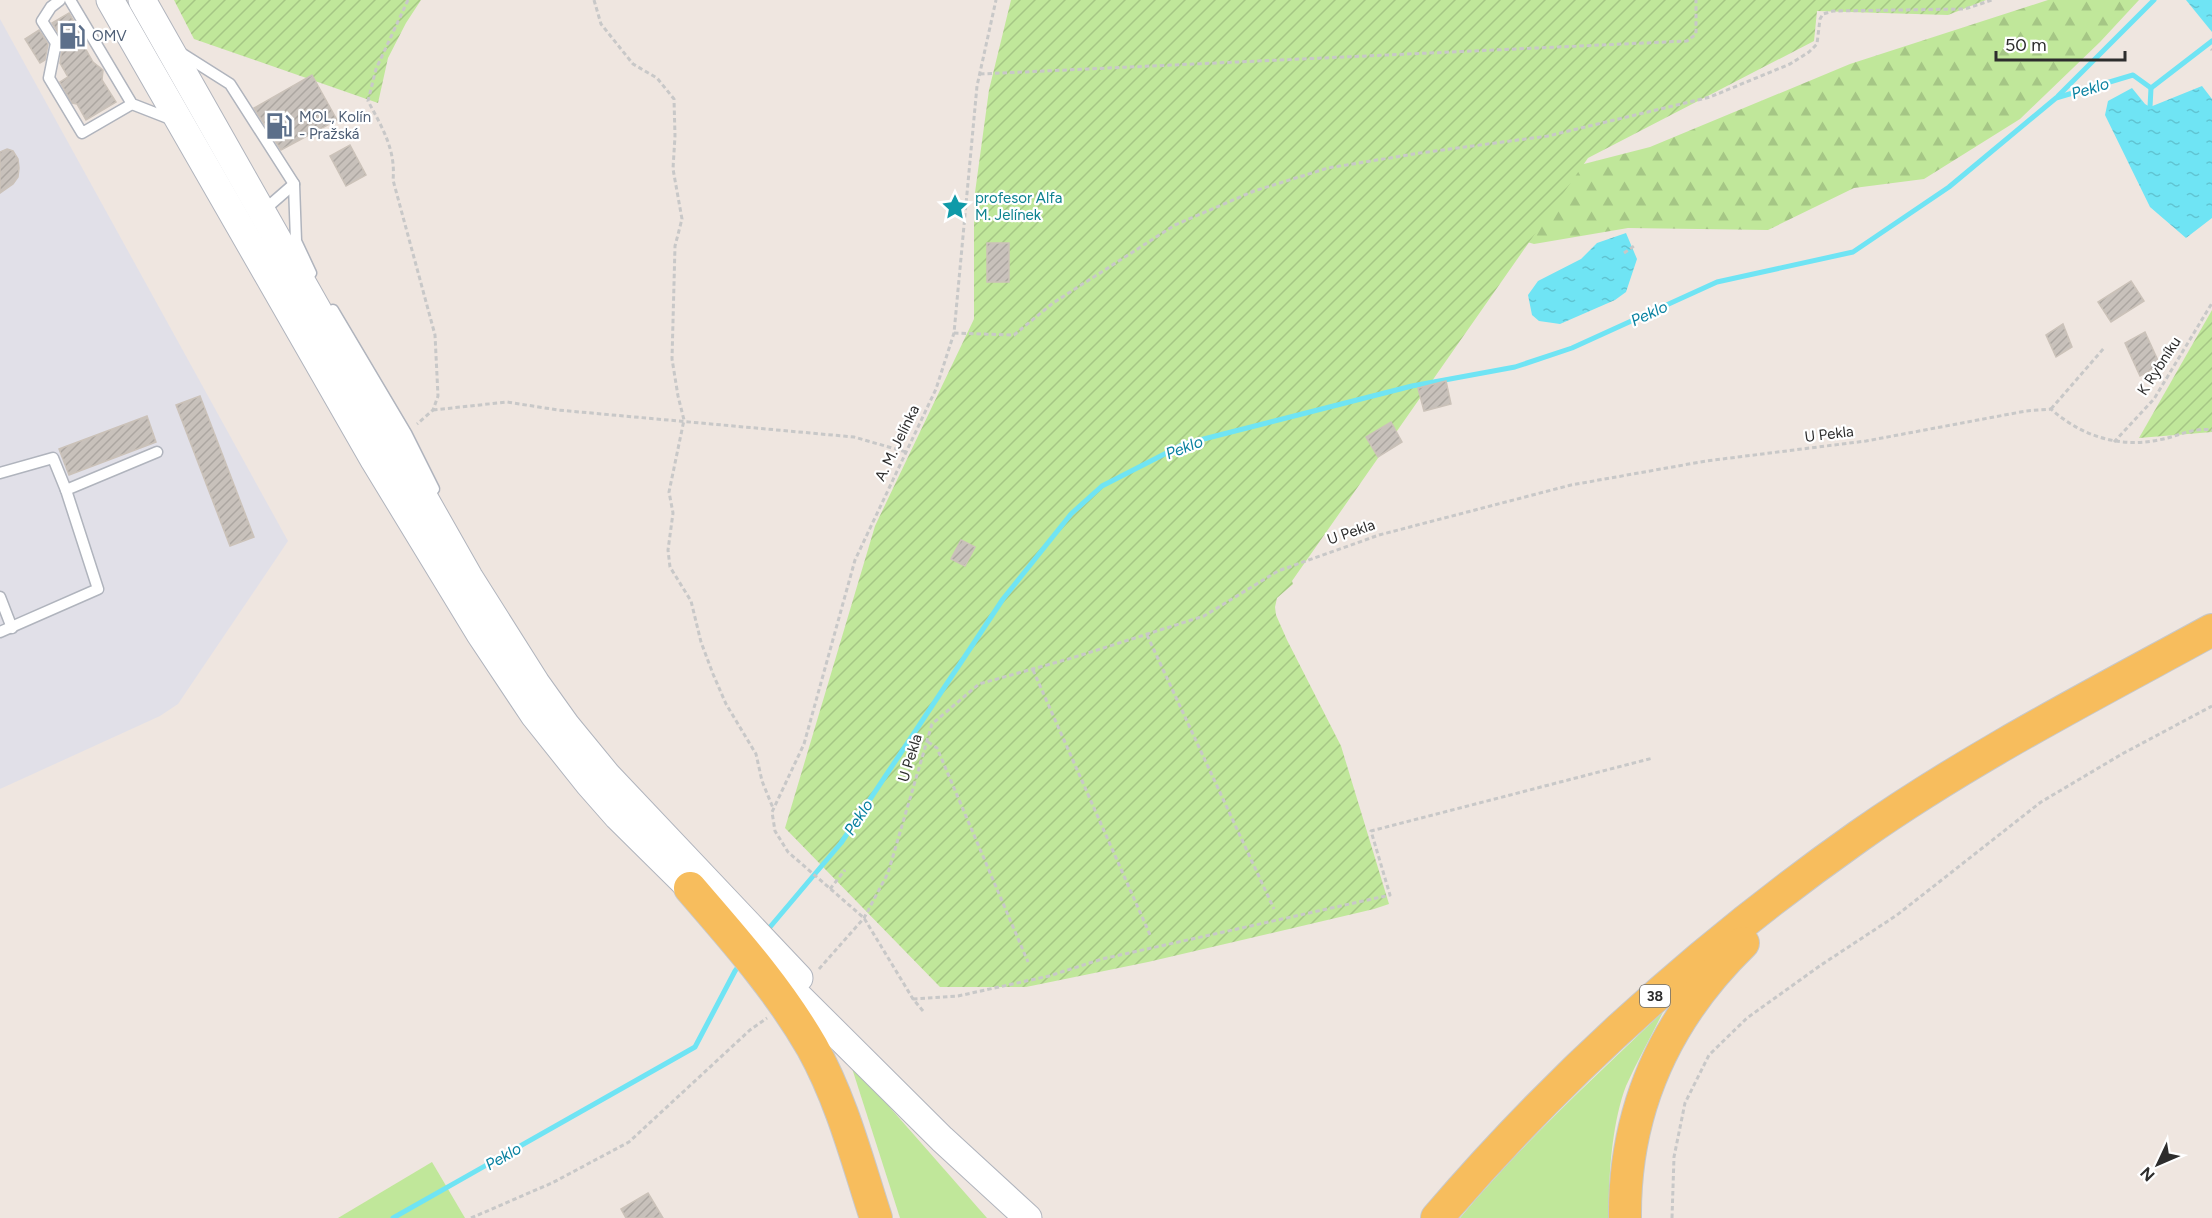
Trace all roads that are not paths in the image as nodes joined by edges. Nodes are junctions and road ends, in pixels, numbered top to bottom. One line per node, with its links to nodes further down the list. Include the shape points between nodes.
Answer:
1 (60, 0): 6 (lane, via 42,21 56,43 49,78 82,133)
2 (70, 0): 6 (lane)
3 (110, 0): 7 (street)
4 (142, 0): 5 (street)
5 (168, 45): 8 (lane, via 230,84); 9 (street)
6 (132, 104): 7 (lane)
7 (180, 123): 9 (lane, via 243,210); 21 (street, via 374,460 496,659 589,784)
8 (294, 184): 9 (lane); 10 (lane, via 296,241)
9 (264, 212): 15 (street)
10 (316, 282)
11 (328, 302): 15 (lane, via 406,433 443,508)
12 (157, 452): 14 (lane)
13 (0, 473): 14 (lane, via 53,458)
14 (66, 490): 17 (lane, via 98,589)
15 (469, 577): 22 (street, via 566,725)
16 (0, 597): 17 (lane)
17 (12, 628): 19 (lane)
18 (2212, 630): 20 (main road, 38, via 1993,751)
19 (0, 632)
20 (1861, 835): 27 (main road, 38, via 1730,932 1619,1028 1525,1120); 28 (main road, via 1722,964 1687,1007 1651,1075 1636,1122)
21 (690, 888): 22 (main road)
22 (736, 929): 23 (main road)
23 (786, 984): 24 (main road, via 844,1118); 25 (street); 26 (street, via 848,1028 958,1130)
24 (876, 1218)
25 (1028, 1218)
26 (1040, 1218)
27 (1437, 1218)
28 (1624, 1218)

